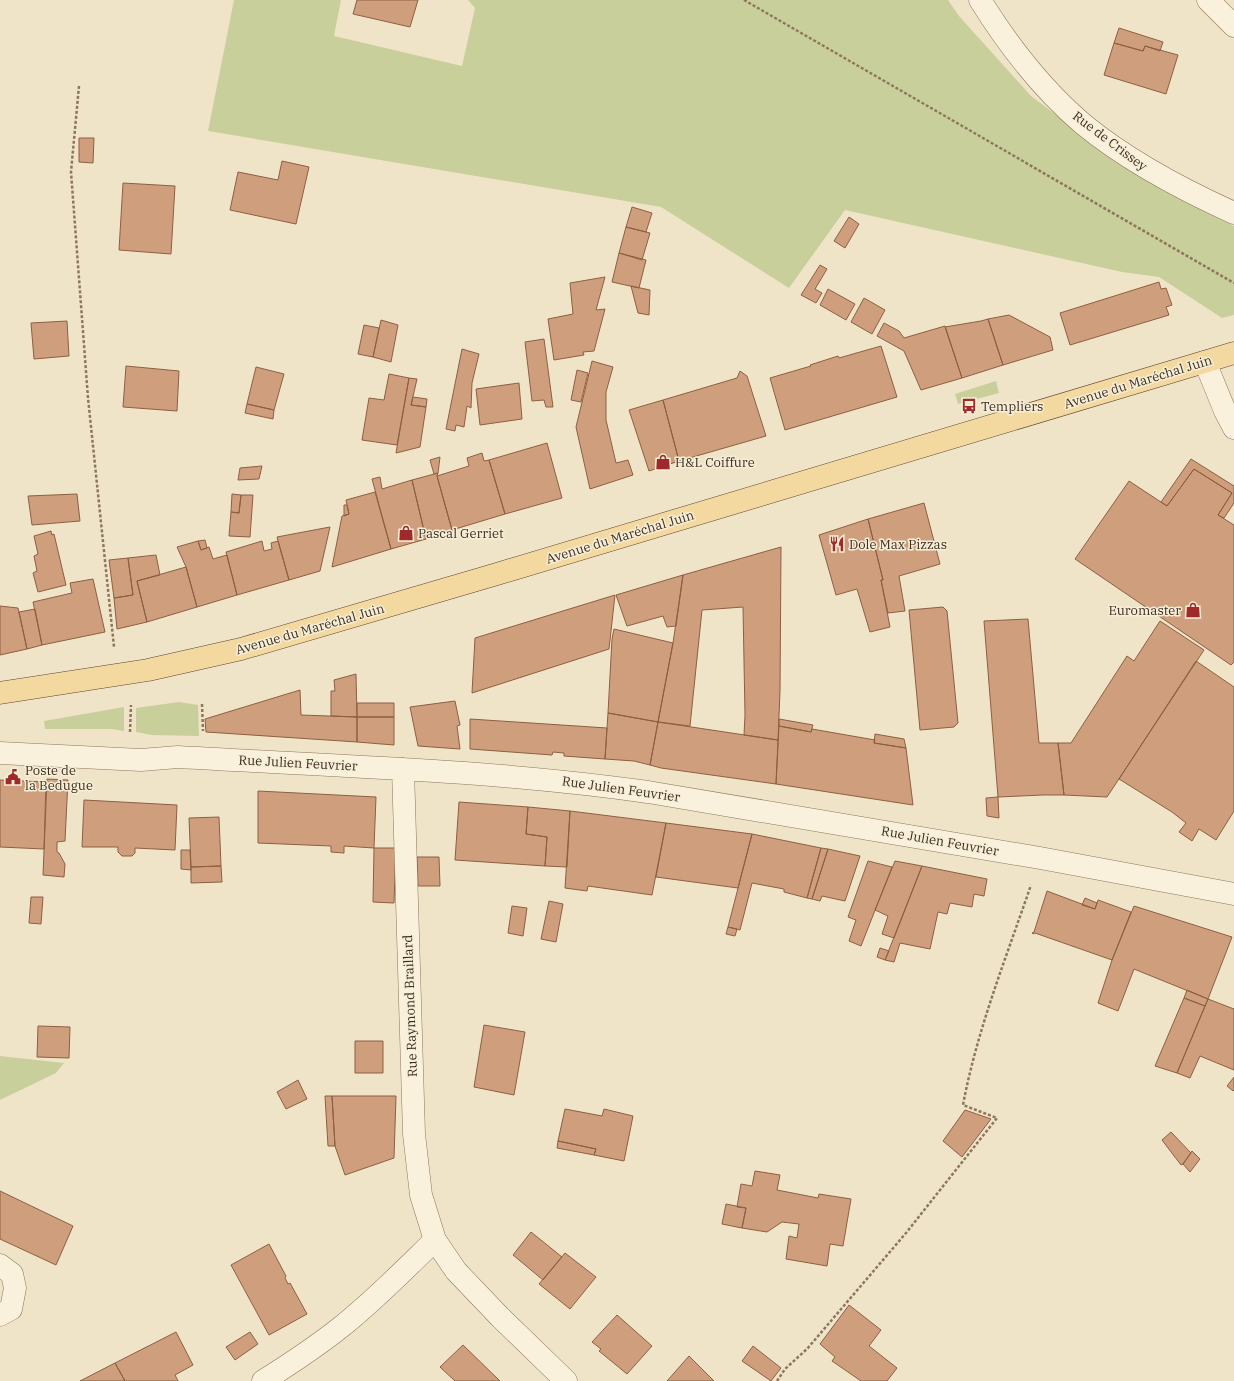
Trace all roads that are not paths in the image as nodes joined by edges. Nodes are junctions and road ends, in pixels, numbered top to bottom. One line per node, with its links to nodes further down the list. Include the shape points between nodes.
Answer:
1 (980, 0): 4 (street, Rue de Crissey, via 1000,32 1024,62 1052,95 1083,124 1161,178)
2 (1208, 0): 3 (street)
3 (1234, 26)
4 (1234, 213)
5 (1234, 353): 6 (main road, Avenue du Maréchal Juin)
6 (1205, 362): 7 (street, via 1224,411); 8 (main road, Avenue du Maréchal Juin, via 241,649 148,670)
7 (1234, 428)
8 (0, 693)
9 (0, 753): 10 (street, Rue Julien Feuvrier, via 141,760 178,757)
10 (403, 769): 11 (street, Rue Julien Feuvrier, via 517,777 648,792 1040,858); 12 (street, Rue Raymond Braillard, via 414,1134 421,1195)
11 (1234, 894)
12 (435, 1240): 15 (street, via 342,1327 298,1360); 16 (street, Rue Raymond Braillard, via 456,1271)
13 (0, 1265): 14 (street, via 12,1274 15,1288 11,1309)
14 (0, 1315)
15 (263, 1381)
16 (566, 1381)

